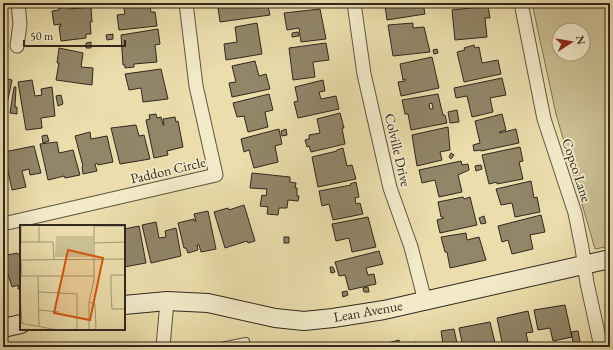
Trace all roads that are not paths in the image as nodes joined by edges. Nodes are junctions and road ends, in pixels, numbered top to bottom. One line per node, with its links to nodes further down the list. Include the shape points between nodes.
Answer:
1 (18, 3): 5 (street, via 20,24)
2 (186, 3): 6 (street, Paddon Circle, via 196,86 216,175)
3 (354, 3): 10 (street, Colville Drive, via 364,74 390,188 411,247)
4 (521, 3): 8 (street, Copco Lane, via 544,119 575,213)
5 (17, 46)
6 (3, 224)
7 (610, 259): 8 (street, Lean Avenue)
8 (584, 265): 10 (street, Lean Avenue); 17 (street, Copco Lane)
9 (167, 301): 10 (street, Lean Avenue, via 208,303 275,318 304,321 384,310); 11 (street, Lean Avenue); 15 (street)
10 (425, 301)
11 (125, 305)
12 (20, 324): 13 (street)
13 (3, 328)
14 (246, 341): 16 (lane)
15 (163, 347)
16 (215, 347)
17 (601, 347)

